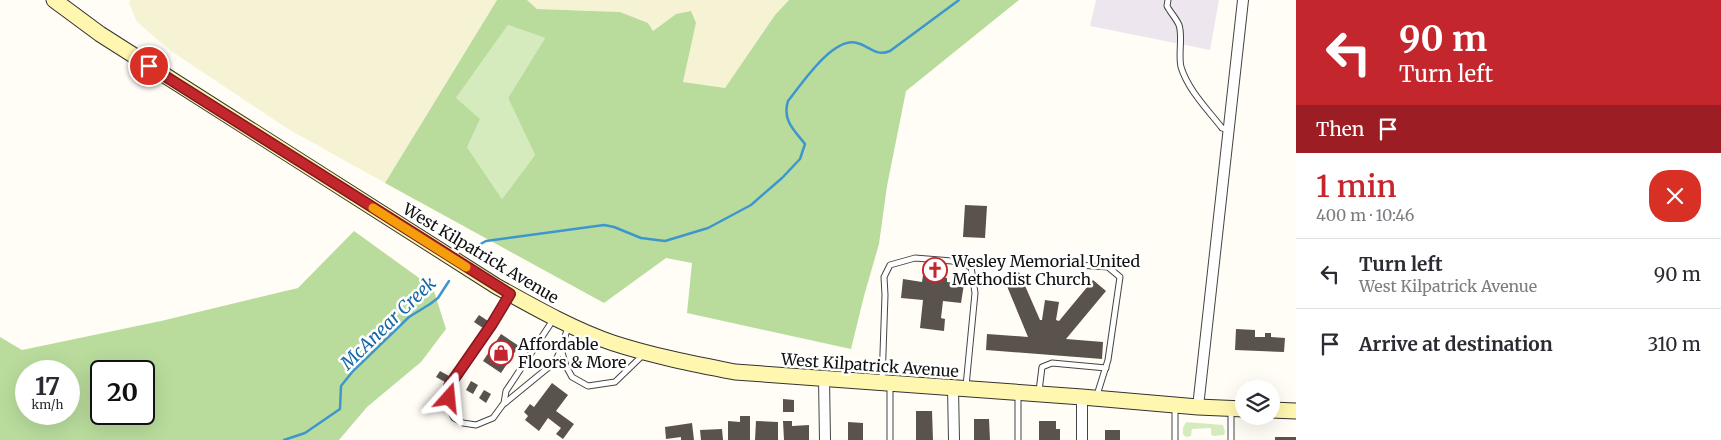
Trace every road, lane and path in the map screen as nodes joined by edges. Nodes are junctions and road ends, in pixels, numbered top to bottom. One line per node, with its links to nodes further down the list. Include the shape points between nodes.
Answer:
1 (54, 0): 6 (main road, West Kilpatrick Avenue, via 100,34)
2 (1168, 0): 4 (lane, via 1166,6 1180,27 1179,55 1186,80 1222,128)
3 (1243, 0): 4 (street)
4 (1229, 130): 20 (street)
5 (1050, 263): 11 (lane, via 1108,267 1120,278)
6 (510, 294): 7 (main road, West Kilpatrick Avenue); 18 (lane, via 449,386 449,409 454,418 463,423 476,425 493,418)
7 (554, 317): 8 (main road, West Kilpatrick Avenue); 18 (lane, via 506,390)
8 (569, 324): 9 (lane); 10 (main road, West Kilpatrick Avenue)
9 (561, 349): 10 (lane, via 572,377 588,386 615,382); 18 (lane, via 554,362)
10 (646, 353): 12 (main road, West Kilpatrick Avenue, via 735,372)
11 (1106, 368): 16 (lane, via 1052,363 1042,367); 17 (lane)
12 (824, 380): 13 (main road, West Kilpatrick Avenue); 25 (street)
13 (886, 384): 14 (main road, West Kilpatrick Avenue); 14 (lane, via 884,277 890,265 915,258 952,261 971,267 975,293); 26 (lane)
14 (960, 389): 15 (main road, West Kilpatrick Avenue); 27 (street)
15 (1018, 392): 16 (main road, West Kilpatrick Avenue); 28 (lane)
16 (1038, 394): 17 (main road, West Kilpatrick Avenue)
17 (1089, 398): 19 (main road, West Kilpatrick Avenue); 29 (street)
18 (504, 403)
19 (1175, 404): 20 (main road, West Kilpatrick Avenue); 30 (lane)
20 (1198, 407): 21 (main road, West Kilpatrick Avenue)
21 (1235, 408)
22 (1280, 411): 23 (main road)
23 (1296, 412)
24 (1235, 422): 31 (lane)
25 (825, 440)
26 (890, 440)
27 (954, 440)
28 (1018, 440)
29 (1082, 440)
30 (1175, 440)
31 (1231, 440)

